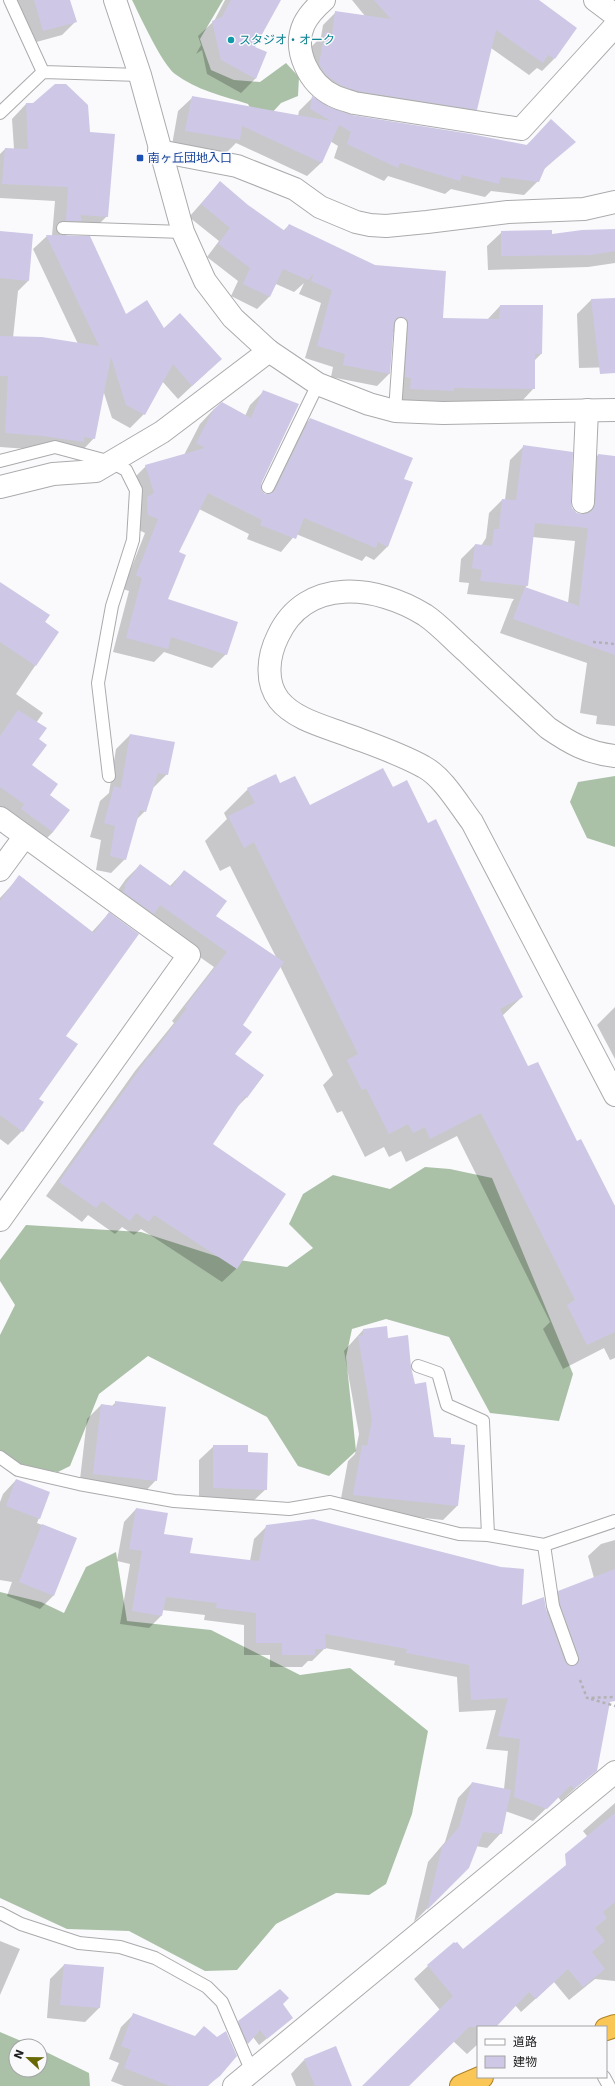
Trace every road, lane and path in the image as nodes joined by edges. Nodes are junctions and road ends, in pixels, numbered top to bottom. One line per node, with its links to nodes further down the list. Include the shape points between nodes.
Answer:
1 (10, 0): 7 (lane)
2 (115, 0): 8 (street)
3 (324, 0): 6 (street, via 310,13 303,25 301,54 311,77 334,96 354,103 521,128)
4 (595, 0): 5 (street)
5 (615, 15)
6 (615, 26)
7 (43, 72): 8 (lane); 9 (lane)
8 (140, 75): 10 (street)
9 (0, 113)
10 (159, 151): 11 (street, via 237,166 295,189 320,206 356,222 370,225 386,226 508,212 584,209); 13 (street)
11 (615, 202)
12 (63, 228): 13 (lane)
13 (183, 232): 15 (street, via 205,281 233,318)
14 (401, 324): 19 (lane)
15 (269, 351): 16 (street); 21 (street, via 162,432)
16 (318, 384): 19 (street); 23 (lane)
17 (587, 410): 18 (street); 19 (street, via 443,413); 24 (street)
18 (615, 410)
19 (394, 411)
20 (0, 460): 21 (lane, via 56,447)
21 (111, 462): 22 (street, via 96,471 53,474); 28 (lane, via 126,470 136,490 133,540 112,606 98,683)
22 (0, 487)
23 (268, 487)
24 (583, 502)
25 (593, 642): 26 (path)
26 (615, 644)
27 (615, 756): 32 (street, via 599,754 569,743 548,728 437,625 416,610 385,598 356,591 322,595 293,613 273,646 269,675 278,700 289,710 316,724 425,767 446,786 472,822)
28 (109, 776)
29 (0, 818): 30 (street)
30 (25, 836): 31 (street); 33 (street, via 189,955)
31 (0, 870)
32 (615, 1095)
33 (0, 1220)
34 (418, 1366): 37 (lane, via 438,1373 447,1405 483,1421)
35 (0, 1457): 37 (lane, via 18,1470 79,1484 174,1500 289,1509 330,1502 459,1534)
36 (615, 1521): 38 (lane)
37 (488, 1535): 38 (lane)
38 (544, 1545): 39 (lane, via 553,1606)
39 (572, 1659): 41 (path)
40 (615, 1697): 41 (path)
41 (587, 1698): 42 (path)
42 (615, 1706)
43 (615, 1772): 45 (street)
44 (0, 1913): 45 (lane, via 21,1924 80,1943 120,1947 155,1958 207,1987 222,2002)
45 (252, 2072): 47 (street)
46 (480, 2078): 48 (highway)
47 (234, 2086)
48 (461, 2086)

